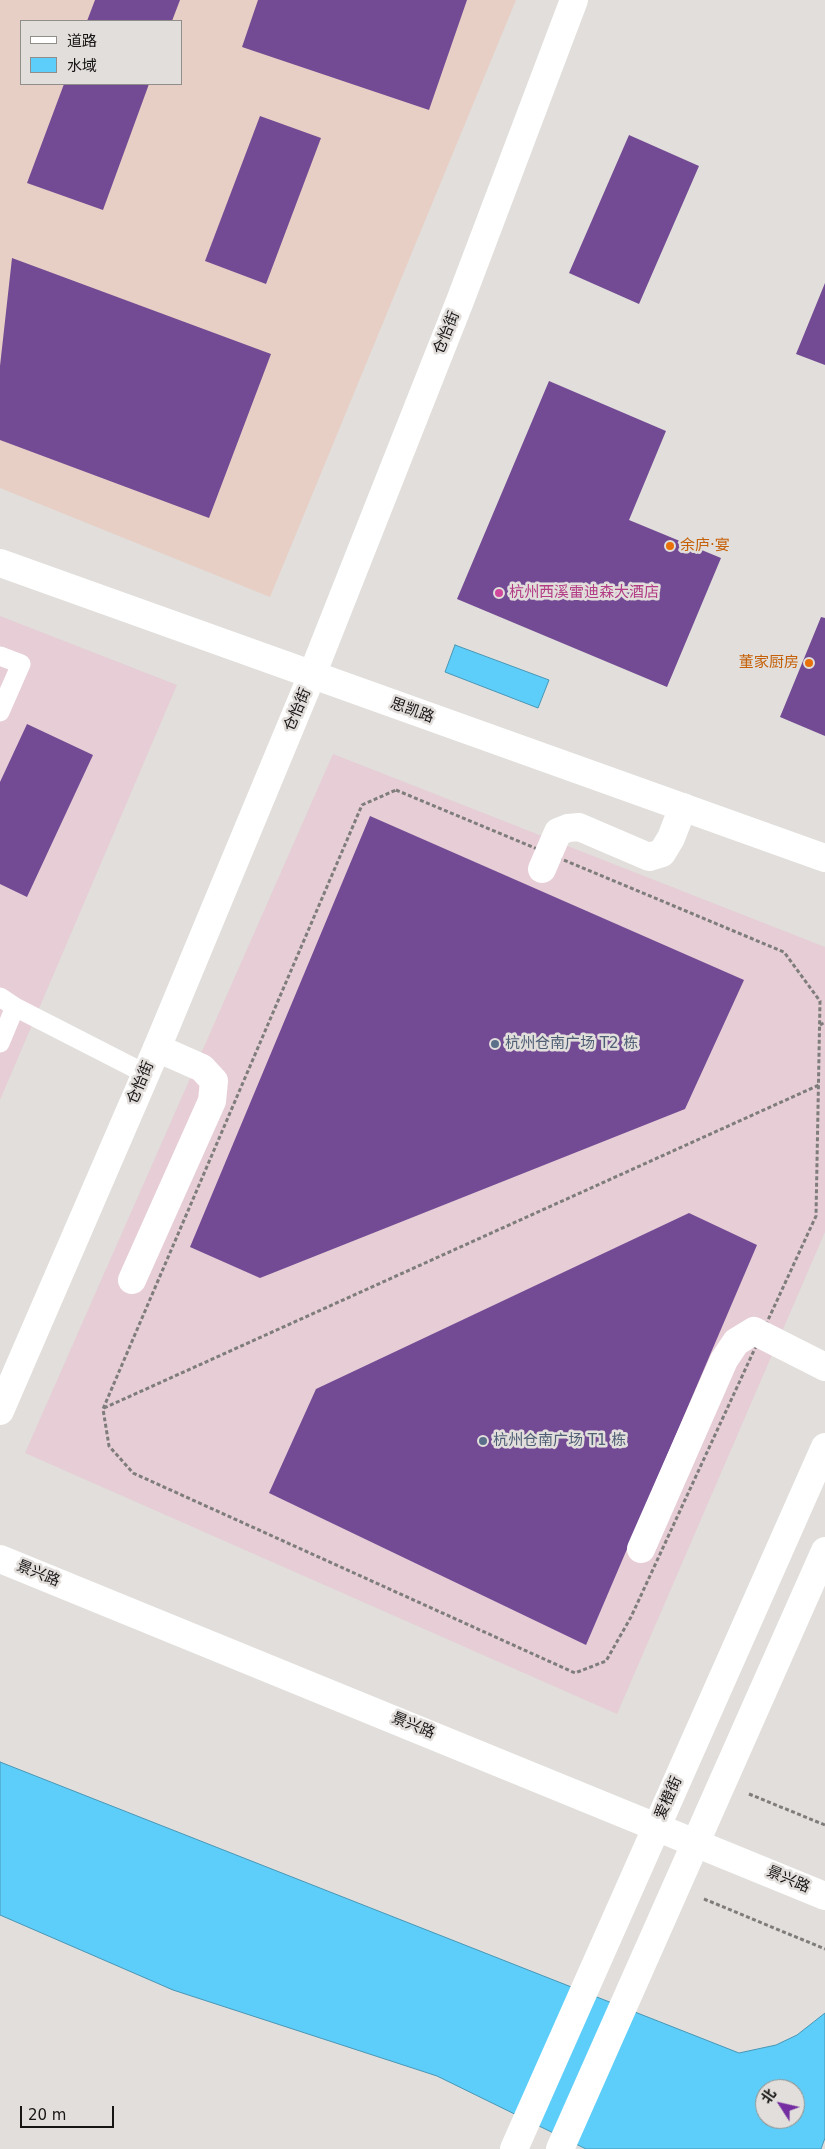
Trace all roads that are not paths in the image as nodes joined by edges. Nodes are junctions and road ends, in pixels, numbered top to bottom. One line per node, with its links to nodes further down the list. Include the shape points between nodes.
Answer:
1 (574, 0): 4 (street, 仓怡街, via 460,301)
2 (0, 562): 4 (street, 思凯路)
3 (0, 656): 5 (lane, via 21,664)
4 (312, 675): 6 (street, 思凯路); 11 (street, 仓怡街)
5 (0, 712)
6 (683, 808): 7 (street, 思凯路); 8 (street, via 662,853 649,857 579,827 558,832)
7 (825, 858)
8 (545, 861)
9 (8, 1002): 10 (lane); 12 (lane)
10 (0, 1043)
11 (157, 1048): 12 (street, 仓怡街); 13 (street, via 202,1068 214,1080 212,1101)
12 (146, 1074): 15 (street, 仓怡街)
13 (132, 1280)
14 (825, 1367): 17 (street, via 754,1331 736,1342 724,1360)
15 (0, 1411)
16 (825, 1447): 20 (street, 爱橙街)
17 (641, 1549)
18 (825, 1551): 21 (street)
19 (0, 1559): 20 (street, 景兴路)
20 (657, 1826): 21 (street, 景兴路); 23 (street, 爱橙街)
21 (696, 1842): 22 (street, 景兴路); 24 (street)
22 (825, 1896)
23 (514, 2149)
24 (560, 2149)

